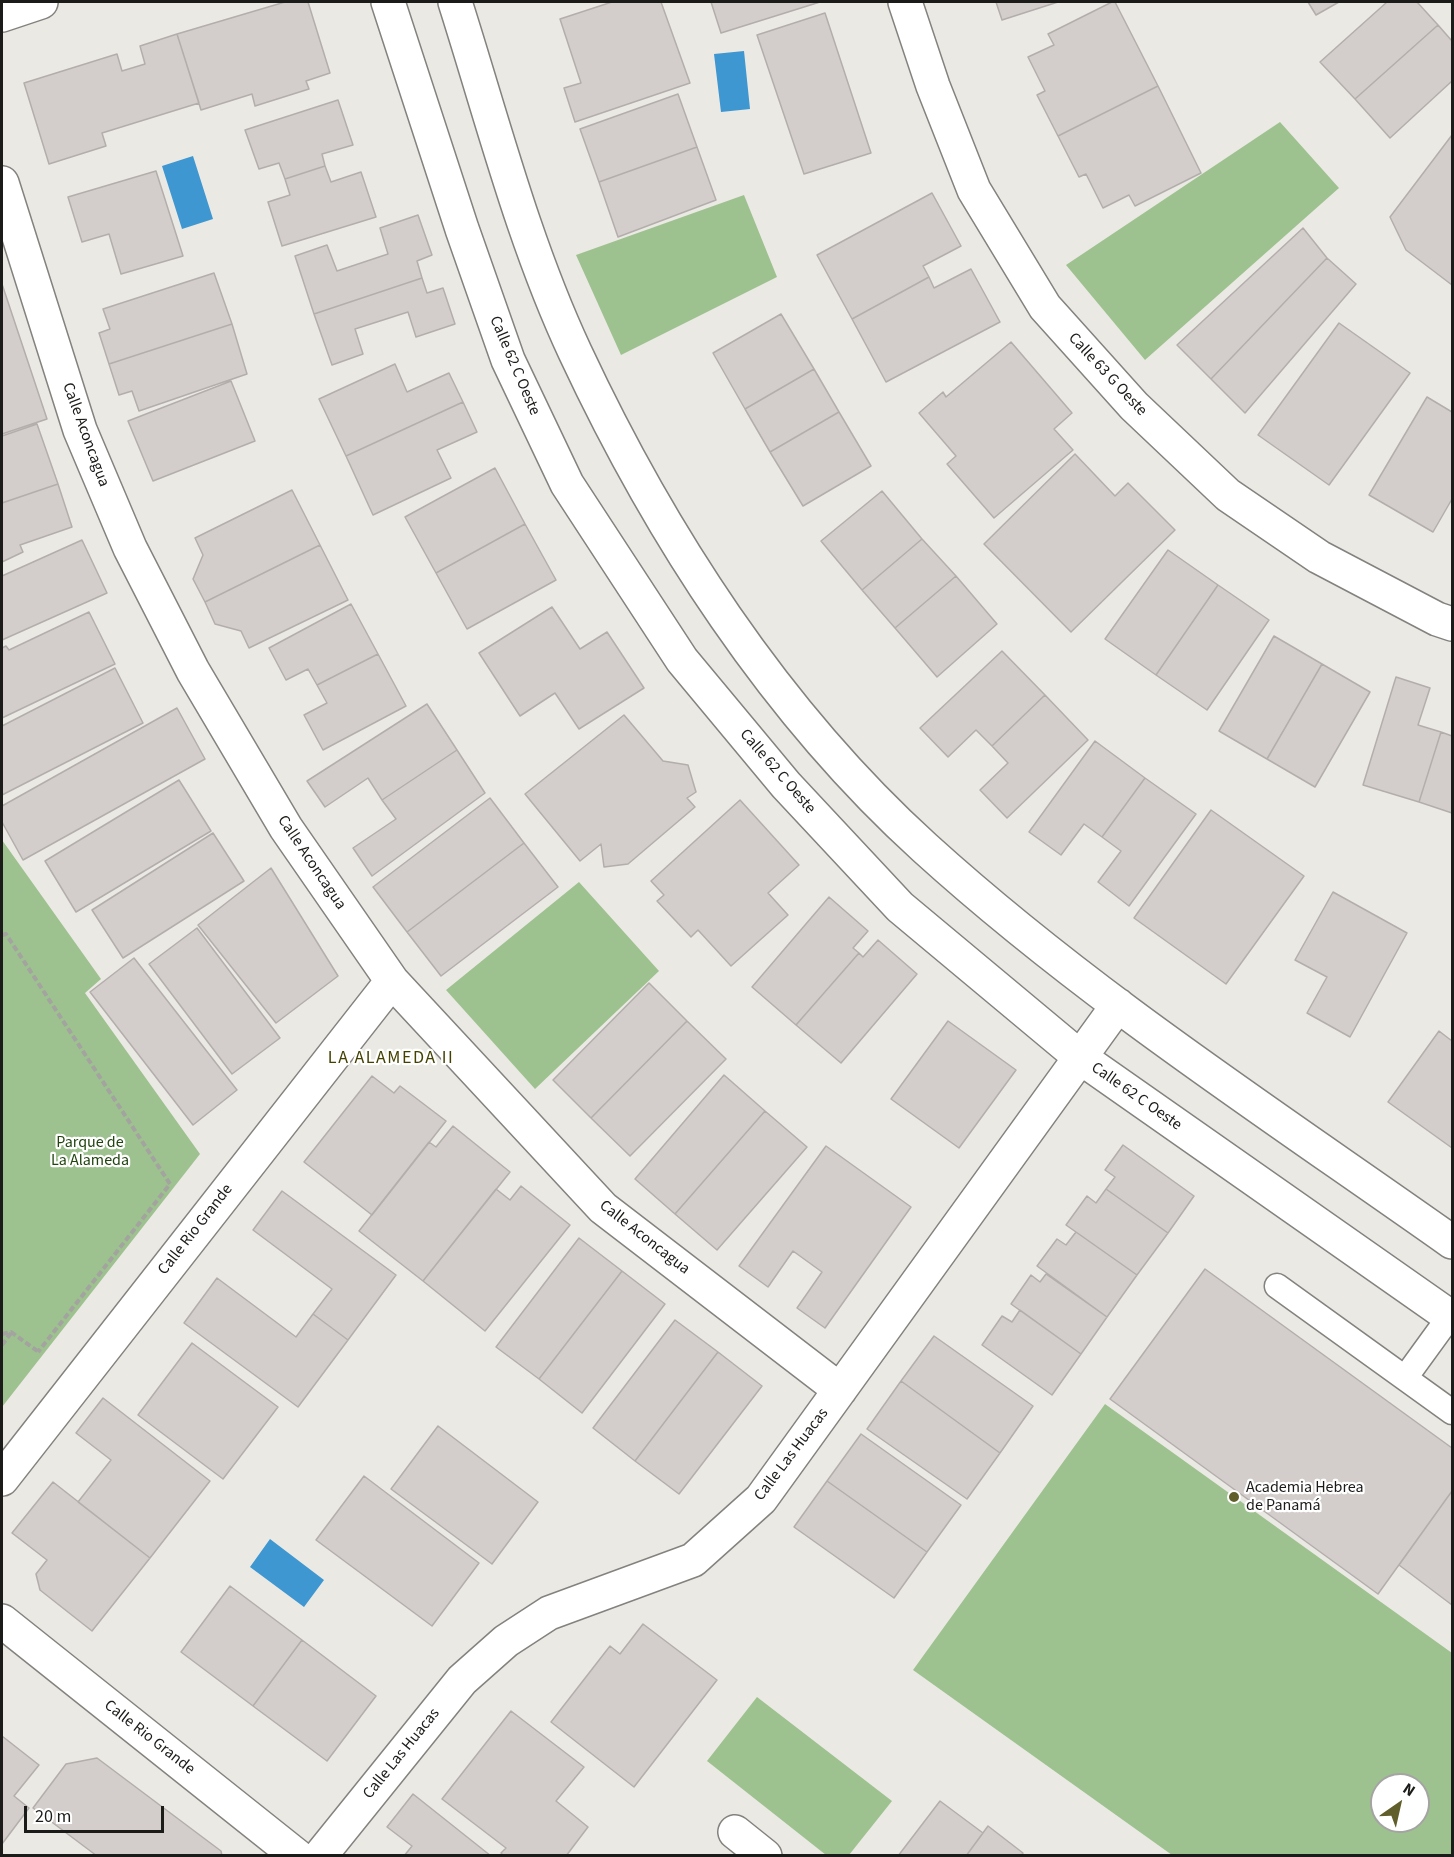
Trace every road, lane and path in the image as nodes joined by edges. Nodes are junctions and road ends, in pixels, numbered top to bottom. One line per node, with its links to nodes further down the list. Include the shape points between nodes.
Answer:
1 (41, 2): 5 (street)
2 (388, 2): 11 (street, Calle 62 C Oeste, via 508,360 567,484 682,660 786,785 900,907)
3 (455, 2): 10 (street, via 537,257 575,351 657,512 761,667 846,768 924,847)
4 (905, 2): 7 (street, Calle 63 G Oeste, via 974,190 1045,307 1134,406 1228,495 1319,557)
5 (2, 15)
6 (2, 183): 9 (street, Calle Aconcagua, via 80,430 129,548 193,671 286,828)
7 (1452, 624)
8 (2, 935): 15 (path, via 6,934 170,1184 41,1353)
9 (392, 981): 19 (street, Calle Aconcagua, via 603,1208); 21 (street, Calle Rio Grande)
10 (1118, 1005): 11 (street, Calle Las Huacas); 12 (street)
11 (1081, 1058): 14 (street, Calle 62 C Oeste); 19 (street, Calle Las Huacas)
12 (1452, 1242)
13 (1277, 1286): 18 (lane)
14 (1452, 1316): 18 (lane)
15 (12, 1332): 16 (path); 17 (path)
16 (2, 1334)
17 (2, 1345)
18 (1405, 1378): 20 (lane)
19 (840, 1390): 25 (street, Calle Las Huacas, via 761,1499 693,1560 549,1613 506,1641 462,1680)
20 (1452, 1412)
21 (2, 1479)
22 (2, 1621): 24 (street, Calle Rio Grande)
23 (735, 1832): 26 (street)
24 (297, 1856)
25 (320, 1856)
26 (765, 1856)

